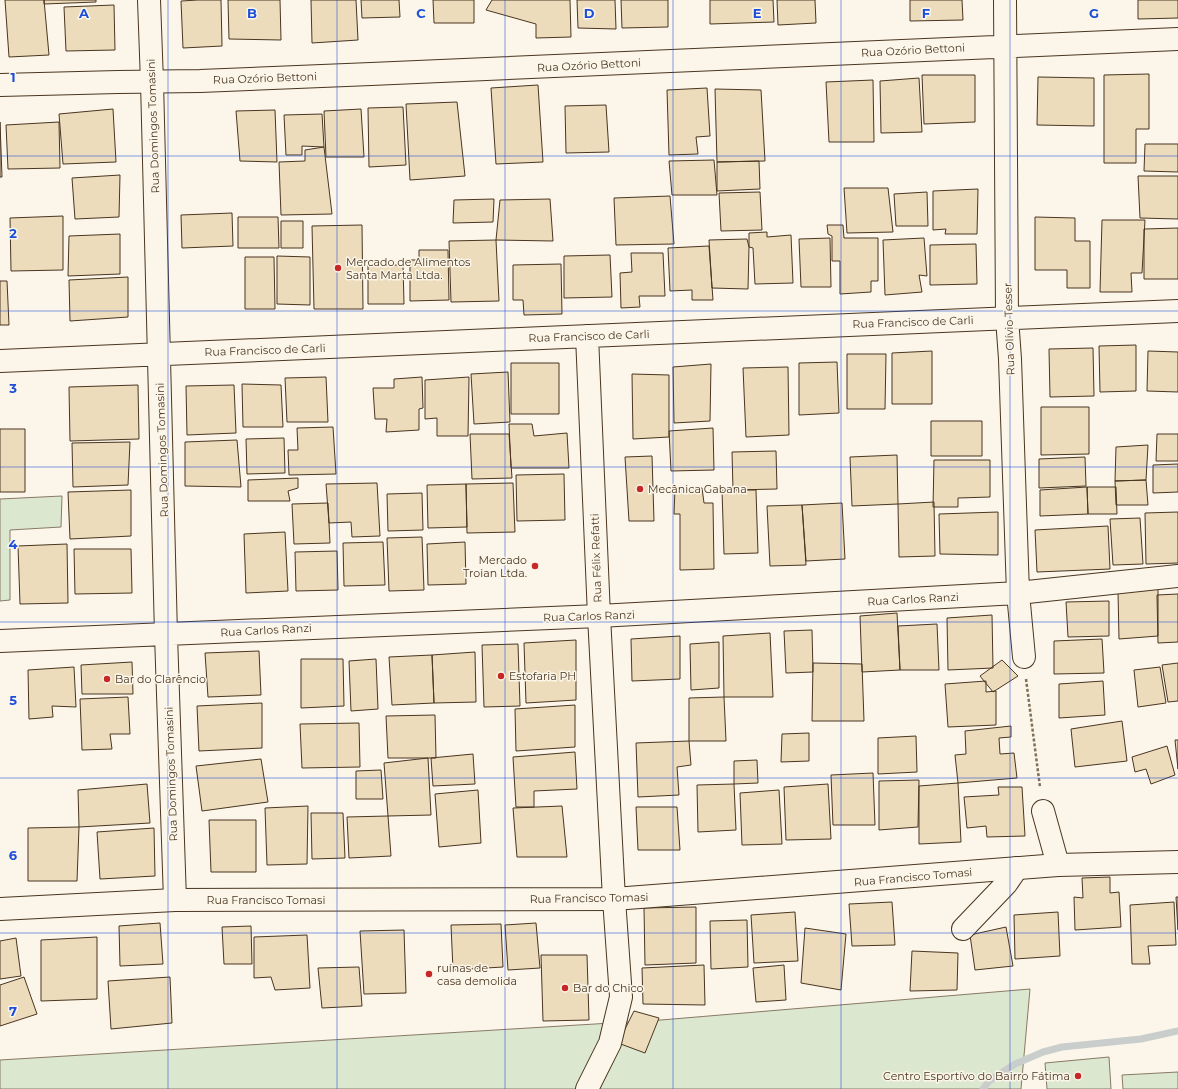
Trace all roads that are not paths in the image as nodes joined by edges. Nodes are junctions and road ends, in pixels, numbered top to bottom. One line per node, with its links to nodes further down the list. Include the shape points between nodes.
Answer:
1 (148, 0): 5 (street, Rua Domingos Tomasini)
2 (1005, 0): 4 (street, Rua Olívio Tesser)
3 (1178, 39): 4 (street, Rua Ozório Bettoni)
4 (1006, 46): 5 (street, Rua Ozório Bettoni); 8 (street, Rua Olívio Tesser)
5 (152, 82): 6 (street, Rua Ozório Bettoni); 10 (street, Rua Domingos Tomasini)
6 (0, 86)
7 (1178, 311): 8 (street, Rua Francisco de Carli)
8 (1007, 318): 9 (street, Rua Francisco de Carli); 13 (street, Rua Olívio Tesser)
9 (587, 336): 10 (street, Rua Francisco de Carli); 14 (street, Rua Félix Refatti)
10 (159, 354): 11 (street, Rua Francisco de Carli); 15 (street, Rua Domingos Tomasini)
11 (0, 361)
12 (1178, 576): 13 (street, Rua Carlos Ranzi)
13 (1018, 593): 14 (street, Rua Carlos Ranzi); 17 (street, Rua Olívio Tesser)
14 (599, 616): 15 (street, Rua Carlos Ranzi); 22 (street, Rua Félix Refatti)
15 (166, 635): 16 (street, Rua Carlos Ranzi); 23 (street, Rua Domingos Tomasini)
16 (0, 641)
17 (1024, 657)
18 (1043, 811): 20 (street)
19 (1178, 862): 20 (street, Rua Francisco Tomasi)
20 (1058, 866): 21 (street, Rua Francisco Tomasi)
21 (1017, 868): 22 (street, Rua Francisco Tomasi); 25 (street, via 1006,884)
22 (614, 899): 23 (street, Rua Francisco Tomasi); 26 (street, Rua Félix Refatti, via 621,998 610,1043)
23 (175, 900): 24 (street, Rua Francisco Tomasi)
24 (0, 909)
25 (962, 929)
26 (586, 1089)

